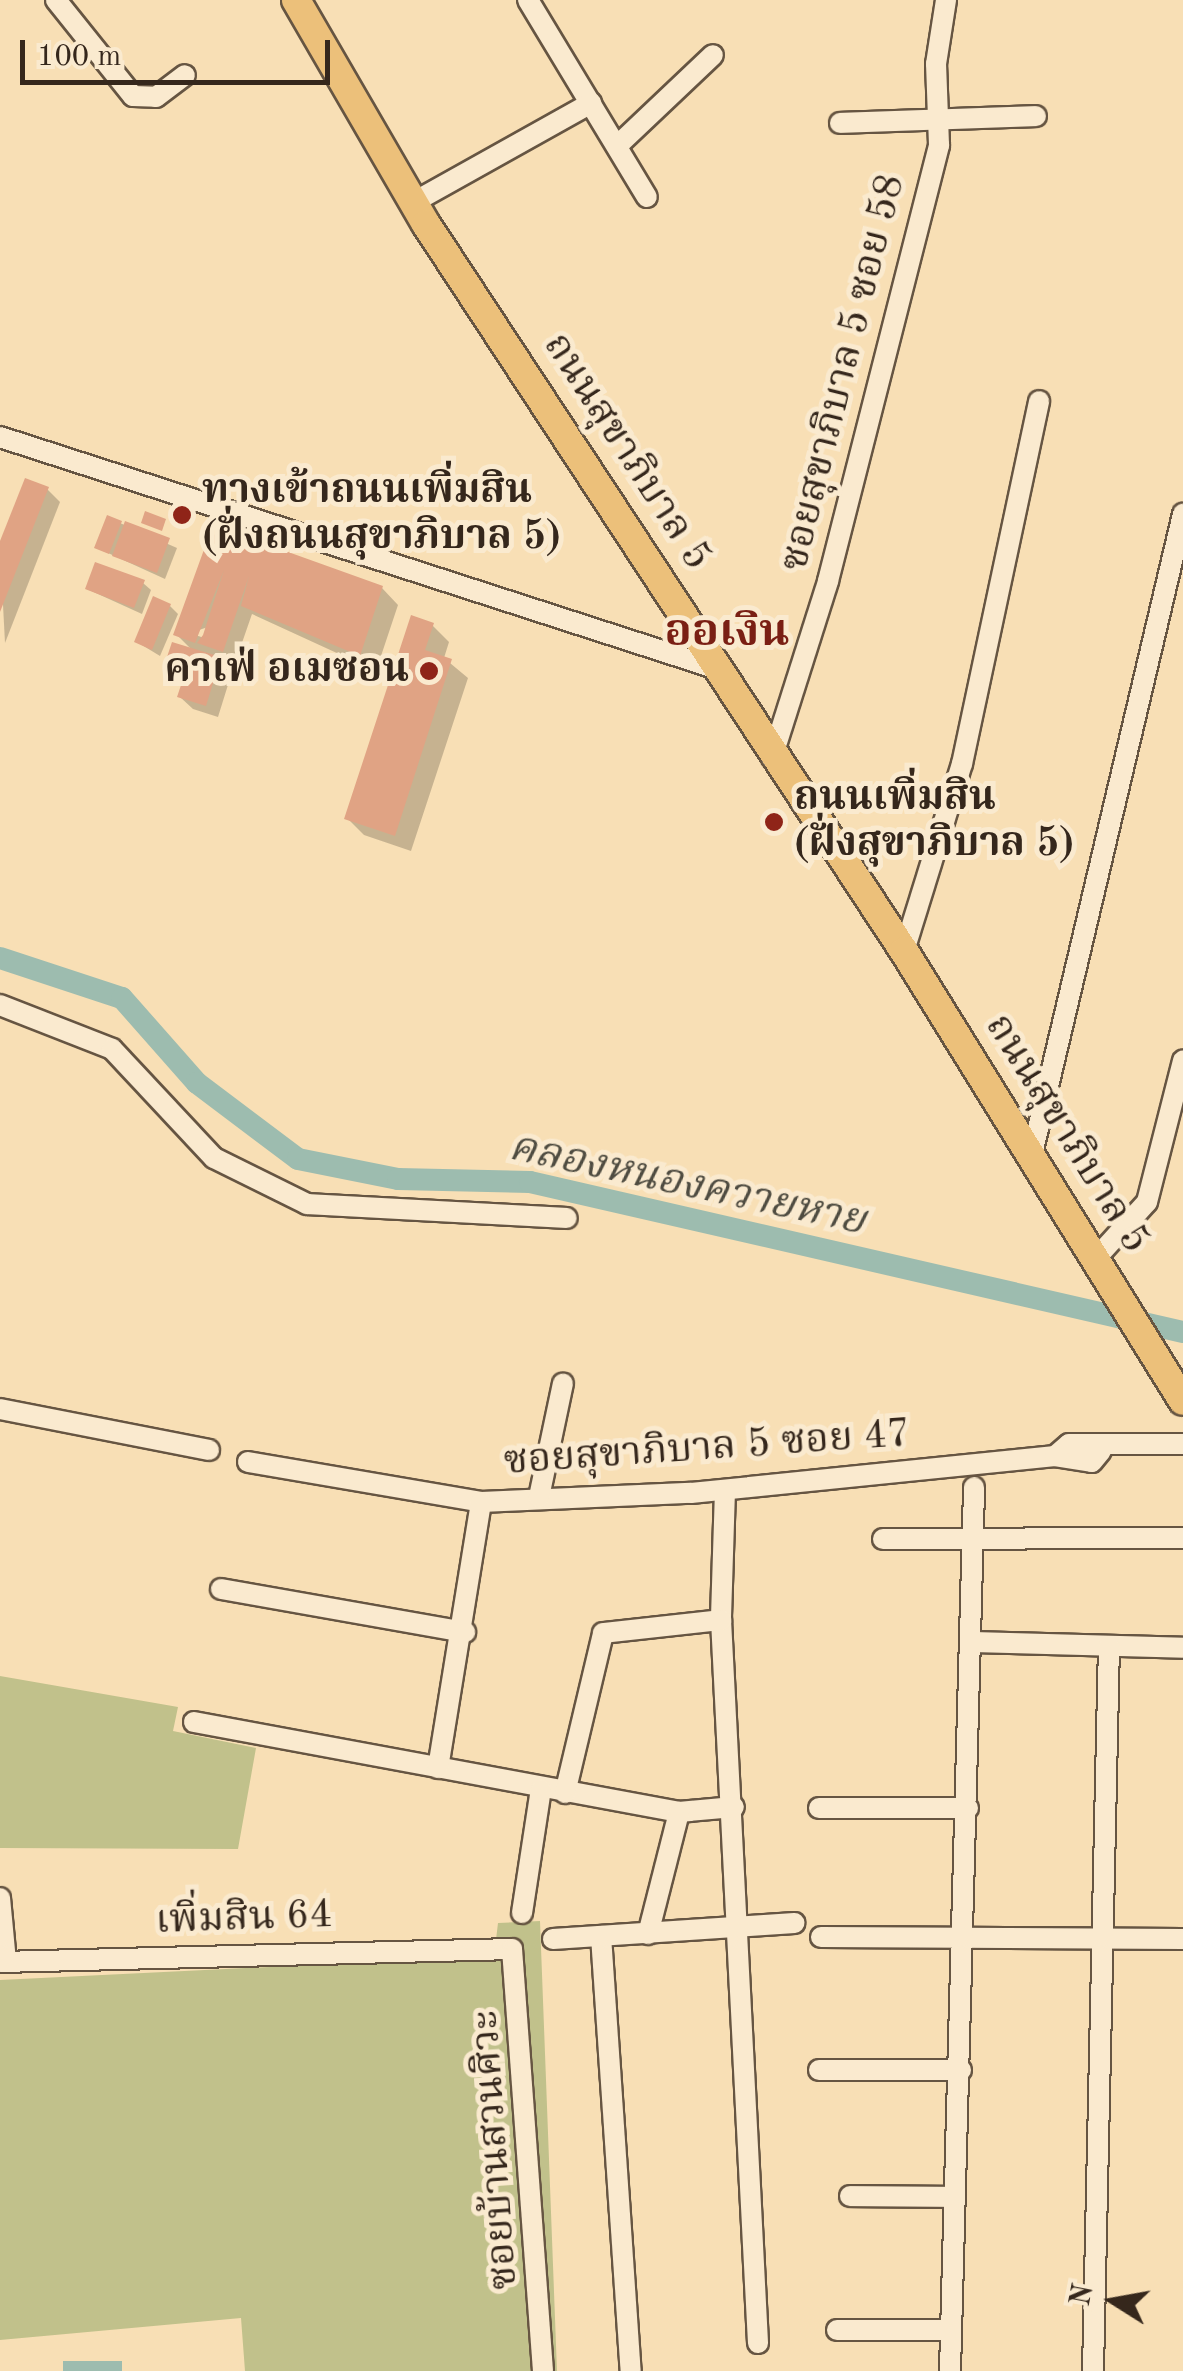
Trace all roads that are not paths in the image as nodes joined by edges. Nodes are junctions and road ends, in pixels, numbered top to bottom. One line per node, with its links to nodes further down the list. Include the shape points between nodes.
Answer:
1 (56, 0): 6 (street, via 133,96 156,97)
2 (296, 0): 13 (main road, ถนนสุขาภิบาล 5)
3 (528, 0): 7 (street)
4 (946, 0): 9 (street, ซอยสุขาภิบาล 5 ซอย 58)
5 (713, 55): 11 (street)
6 (185, 75)
7 (592, 103): 11 (street); 13 (street)
8 (1036, 116): 9 (street)
9 (935, 120): 10 (street); 18 (street, ซอยสุขาภิบาล 5 ซอย 58, via 939,145 913,256)
10 (840, 123)
11 (617, 146): 12 (street)
12 (647, 197)
13 (414, 202): 17 (main road, ถนนสุขาภิบาล 5)
14 (1039, 402): 19 (street, via 962,764)
15 (0, 437): 17 (street)
16 (1183, 514): 22 (street)
17 (718, 669): 18 (main road, ถนนสุขาภิบาล 5)
18 (772, 758): 19 (main road, ถนนสุขาภิบาล 5)
19 (904, 951): 22 (main road, ถนนสุขาภิบาล 5)
20 (0, 1005): 23 (street, via 112,1049 206,1150 306,1204)
21 (1183, 1061): 24 (street, via 1148,1202)
22 (1032, 1154): 24 (main road, ถนนสุขาภิบาล 5)
23 (567, 1218)
24 (1096, 1257): 26 (main road, ถนนสุขาภิบาล 5)
25 (563, 1383): 33 (street)
26 (1183, 1401)
27 (0, 1409): 29 (street)
28 (1183, 1444): 32 (street, ซอยสุขาภิบาล 5 ซอย 47, via 1101,1451 1068,1444 1055,1456)
29 (209, 1450)
30 (248, 1462): 34 (street, ซอยสุขาภิบาล 5 ซอย 47)
31 (974, 1486): 37 (street)
32 (726, 1490): 33 (street, ซอยสุขาภิบาล 5 ซอย 47); 39 (street)
33 (538, 1497): 34 (street, ซอยสุขาภิบาล 5 ซอย 47)
34 (482, 1502): 40 (street)
35 (1183, 1538): 37 (street)
36 (883, 1539): 37 (street)
37 (975, 1539): 41 (street)
38 (222, 1589): 40 (street)
39 (721, 1620): 47 (street, via 602,1633); 48 (street)
40 (465, 1632): 45 (street)
41 (974, 1642): 42 (street); 50 (street)
42 (1109, 1646): 43 (street); 59 (street)
43 (1183, 1648)
44 (194, 1722): 45 (street)
45 (438, 1768): 46 (street)
46 (542, 1789): 47 (street); 53 (street)
47 (566, 1793): 51 (street)
48 (734, 1807): 51 (street); 55 (street)
49 (819, 1808): 50 (street)
50 (968, 1808): 61 (street)
51 (679, 1812): 56 (street)
52 (0, 1898): 64 (street)
53 (522, 1912)
54 (794, 1923): 55 (street)
55 (742, 1926): 56 (street); 71 (street)
56 (648, 1934): 57 (street)
57 (602, 1936): 60 (street); 73 (street)
58 (821, 1938): 61 (street)
59 (1102, 1938): 61 (street); 62 (street); 75 (street)
60 (554, 1939)
61 (965, 1939): 66 (street)
62 (1183, 1939)
63 (490, 1944): 64 (street, เพิ่มสิน 64); 72 (street, ซอยบ้านสวนศิวะ, via 512,1950 519,1966)
64 (3, 1961)
65 (819, 2070): 66 (street)
66 (961, 2070): 68 (street)
67 (850, 2196): 68 (street)
68 (955, 2197): 70 (street)
69 (837, 2330): 70 (street)
70 (950, 2330): 74 (street)
71 (758, 2343)
72 (544, 2371)
73 (632, 2371)
74 (950, 2371)
75 (1093, 2371)

